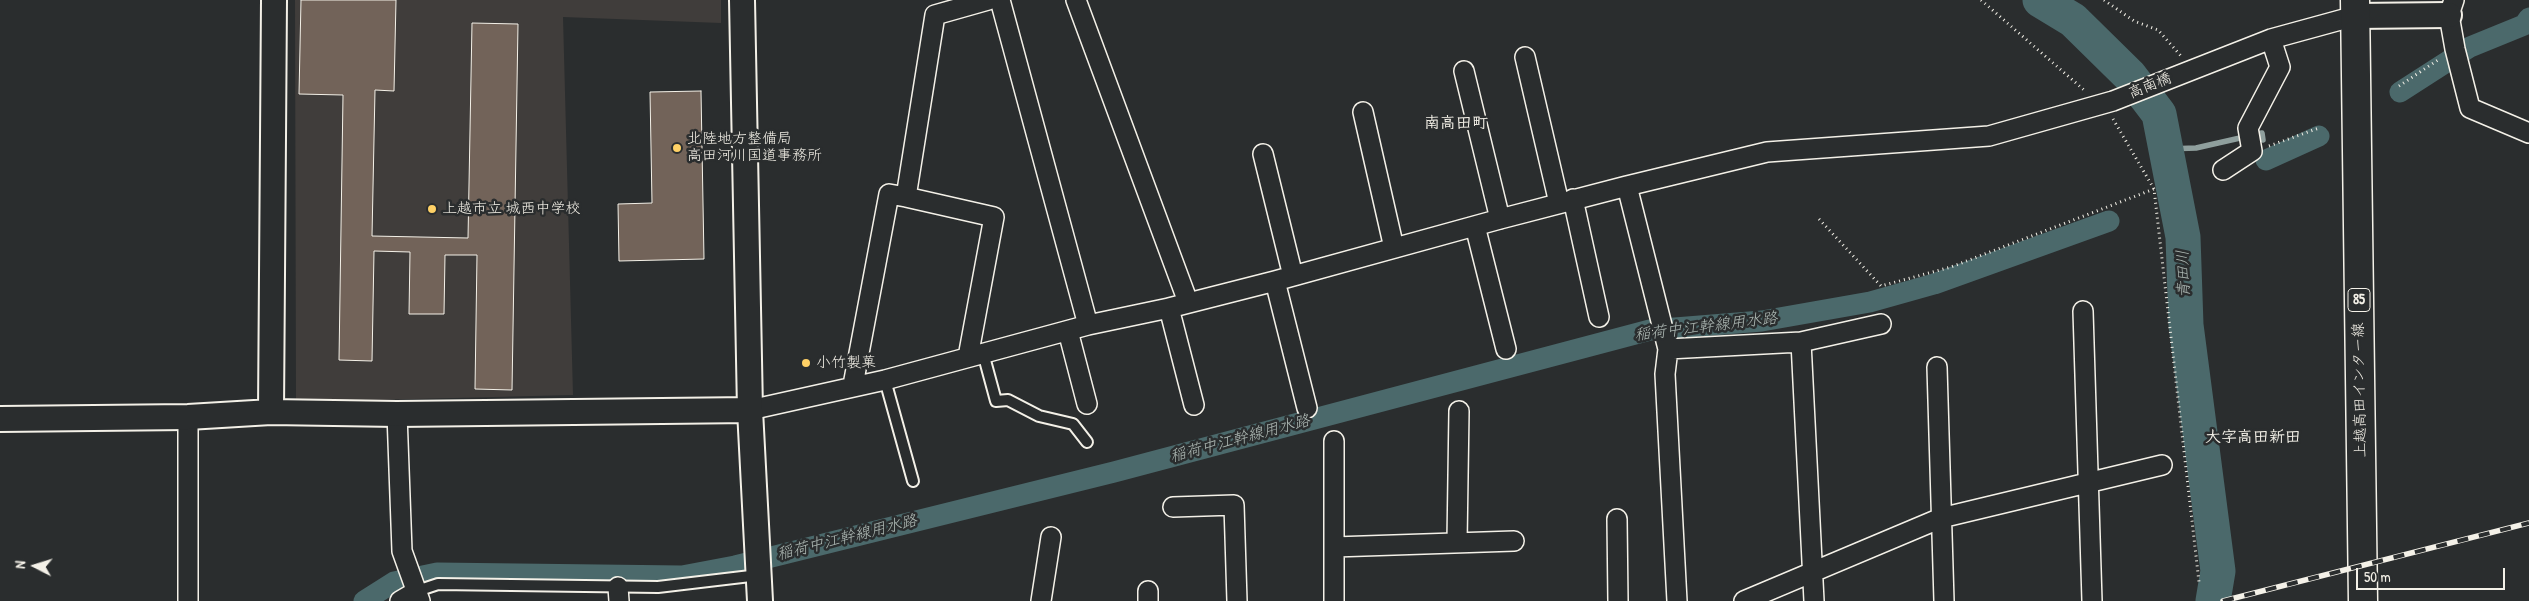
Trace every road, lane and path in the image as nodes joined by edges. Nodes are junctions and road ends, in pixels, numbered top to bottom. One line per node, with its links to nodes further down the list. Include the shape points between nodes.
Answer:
1 (274, 0): 51 (street)
2 (742, 0): 49 (street)
3 (988, 0): 25 (street, via 934,15)
4 (1000, 0): 37 (street)
5 (1076, 0): 32 (street)
6 (1981, 0): 16 (path)
7 (2104, 0): 14 (path, via 2134,21 2158,30)
8 (2355, 8): 9 (street); 10 (street, 高南橋); 84 (main road, 上越高田インター線 / 85)
9 (2451, 8): 12 (street)
10 (2271, 39): 14 (street, 高南橋); 20 (street, via 2280,67)
11 (1525, 57): 26 (street)
12 (2457, 57): 15 (path); 19 (street, via 2470,108)
13 (1464, 70): 27 (street)
14 (2190, 70): 16 (street, 高南橋)
15 (2399, 86)
16 (2106, 103): 23 (street, 高南橋, via 1988,136 1767,152); 24 (path)
17 (1363, 112): 30 (street)
18 (2319, 128): 20 (path)
19 (2529, 133)
20 (2250, 141): 22 (street)
21 (1262, 154): 31 (street)
22 (2223, 170)
23 (1627, 186): 26 (street, 高南橋); 41 (street)
24 (2154, 189): 28 (path, via 1951,266 1880,286); 69 (path)
25 (906, 197): 42 (street, via 994,217); 45 (street, via 889,194)
26 (1566, 201): 27 (street, 高南橋); 35 (street)
27 (1500, 219): 29 (street, 高南橋)
28 (1818, 219)
29 (1476, 226): 30 (street, 高南橋); 40 (street)
30 (1394, 248): 31 (street, 高南橋)
31 (1284, 278): 32 (street, 高南橋); 48 (street)
32 (1188, 302): 33 (street, 高南橋)
33 (1169, 308): 37 (street, 高南橋); 47 (street)
34 (2083, 311): 59 (street)
35 (1599, 317)
36 (1881, 324): 39 (street)
37 (1088, 325): 38 (street, 高南橋)
38 (1068, 332): 42 (street, 高南橋); 46 (street)
39 (1801, 342): 41 (street); 67 (street)
40 (1506, 349)
41 (1668, 349): 79 (street, via 1665,374)
42 (976, 355): 44 (street, 高南橋); 56 (lane, via 996,401 1008,400 1039,416 1073,424)
43 (1937, 367): 62 (street)
44 (885, 380): 45 (street, 高南橋); 58 (lane)
45 (853, 385): 49 (street, 高南橋)
46 (1087, 404)
47 (1194, 405)
48 (1308, 408)
49 (750, 410): 52 (street); 68 (street)
50 (1459, 411): 65 (street)
51 (271, 412): 52 (street); 53 (street)
52 (398, 414): 71 (street, via 402,551)
53 (188, 417): 54 (street); 72 (street)
54 (0, 419)
55 (1334, 441): 66 (street)
56 (1087, 442)
57 (2162, 464): 59 (street)
58 (913, 481)
59 (2088, 483): 62 (street); 83 (street)
60 (1172, 507): 76 (street, via 1234,505)
61 (1617, 518): 78 (street)
62 (1941, 518): 67 (street); 82 (street)
63 (1051, 537): 75 (street)
64 (1514, 541): 65 (street)
65 (1458, 542): 66 (street)
66 (1334, 546): 77 (street)
67 (1813, 572): 80 (street); 81 (street)
68 (759, 575): 70 (lane); 74 (street)
69 (2199, 582)
70 (618, 594): 71 (lane, via 438,584)
71 (419, 596): 73 (street)
72 (188, 601)
73 (400, 601)
74 (760, 601)
75 (1041, 601)
76 (1236, 601)
77 (1334, 601)
78 (1618, 601)
79 (1677, 601)
80 (1744, 601)
81 (1814, 601)
82 (1944, 601)
83 (2092, 601)
84 (2363, 601)

